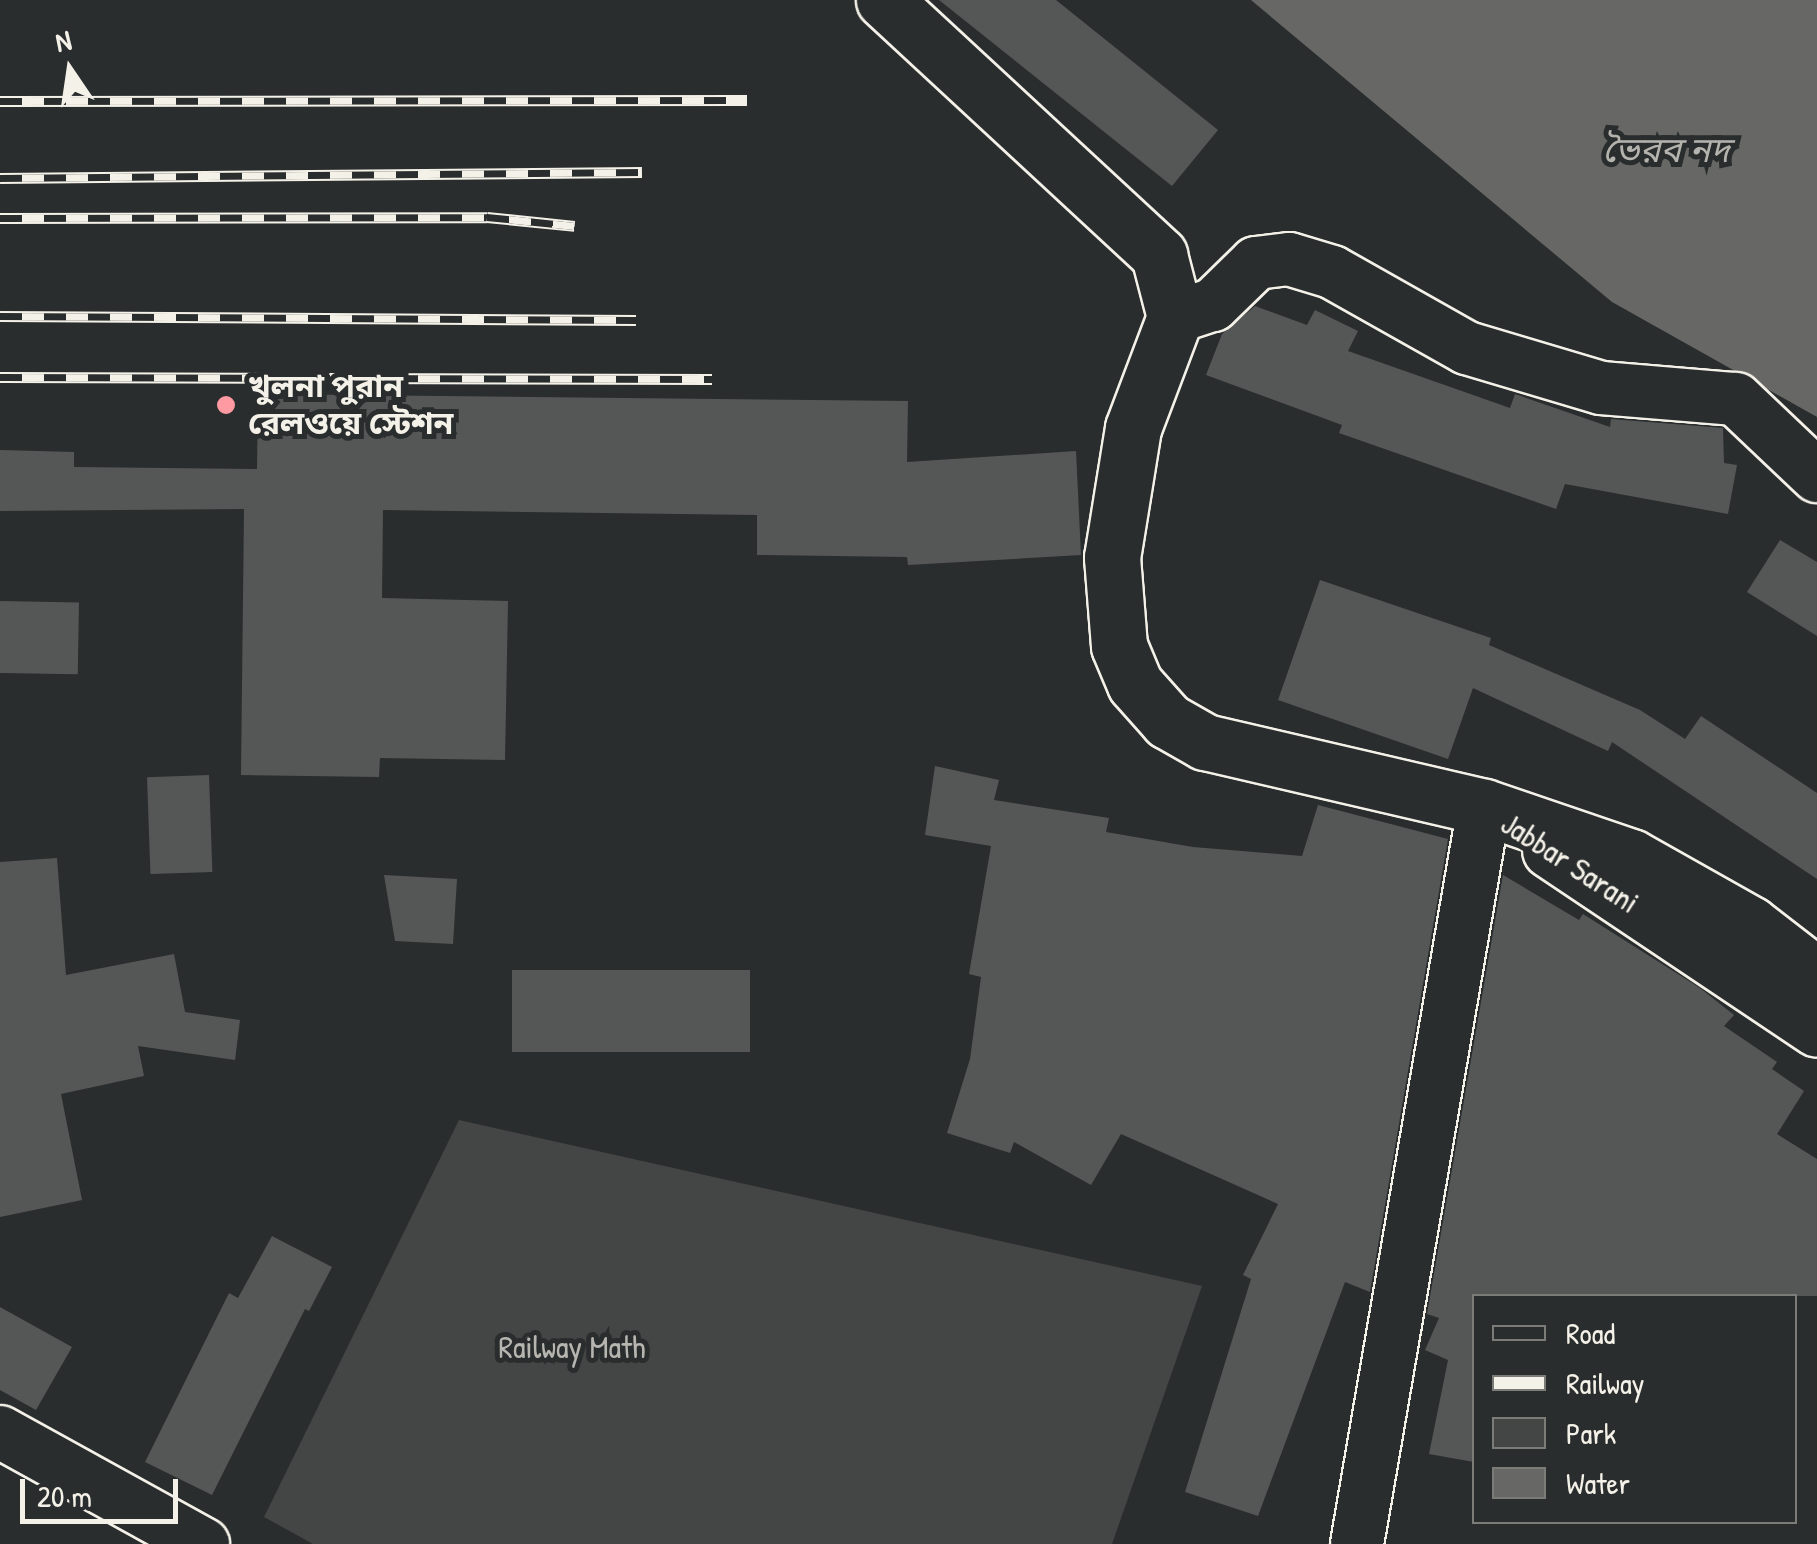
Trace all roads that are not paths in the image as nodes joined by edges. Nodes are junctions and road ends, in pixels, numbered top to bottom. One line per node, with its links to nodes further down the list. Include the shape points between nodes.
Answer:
1 (884, 0): 2 (street, via 1158,255)
2 (1175, 317): 3 (street, via 1213,305 1256,263 1289,259 1332,272 1467,348 1600,388 1736,398); 4 (street, via 1133,428 1112,557 1118,646 1135,684 1168,721 1206,742)
3 (1817, 476)
4 (1484, 807): 5 (street, Jabbar Sarani, via 1631,857 1750,924); 6 (street, Jabbar Sarani); 9 (street)
5 (1817, 976)
6 (1817, 1030)
7 (0, 1432): 8 (street)
8 (204, 1544)
9 (1357, 1544)

